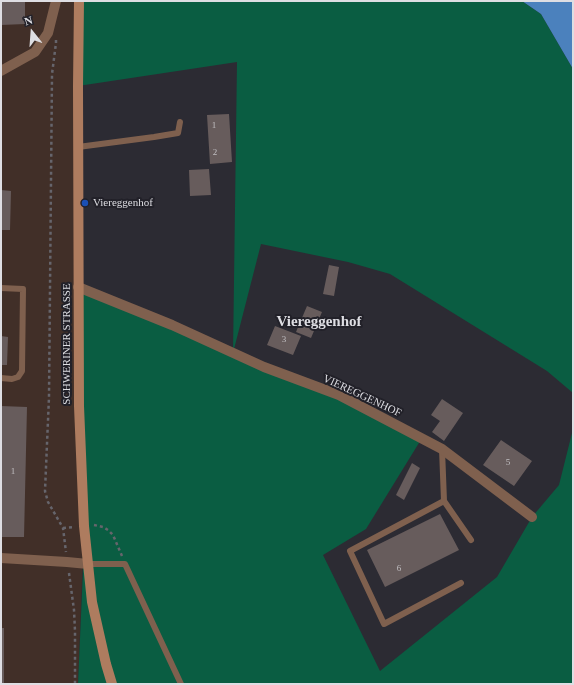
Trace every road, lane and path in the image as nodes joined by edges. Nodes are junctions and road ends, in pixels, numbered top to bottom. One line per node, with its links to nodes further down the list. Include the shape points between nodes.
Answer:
1 (56, 1): 3 (street)
2 (79, 1): 6 (main road, SCHWERINER STRASSE)
3 (48, 33): 4 (street, via 35,52); 14 (path, via 54,36 56,43 52,74 46,491 48,502)
4 (1, 71)
5 (180, 122): 6 (lane, via 178,133)
6 (78, 147): 7 (main road, SCHWERINER STRASSE)
7 (78, 287): 10 (street, VIEREGGENHOF, via 172,325 264,367 339,395); 13 (main road, SCHWERINER STRASSE)
8 (1, 288): 9 (lane, via 23,289 22,371 18,377 12,379)
9 (1, 378)
10 (442, 449): 11 (lane); 12 (street, VIEREGGENHOF)
11 (444, 501): 15 (lane); 20 (lane, via 350,550 384,624)
12 (532, 517)
13 (84, 526): 14 (path); 18 (main road, SCHWERINER STRASSE); 19 (path, via 96,525 108,530)
14 (63, 528): 17 (path)
15 (471, 540)
16 (1, 558): 17 (street)
17 (67, 562): 18 (street); 21 (path, via 74,610)
18 (88, 564): 19 (lane); 22 (main road, SCHWERINER STRASSE, via 92,602)
19 (125, 564): 23 (lane)
20 (461, 583)
21 (75, 684)
22 (112, 684)
23 (181, 684)

